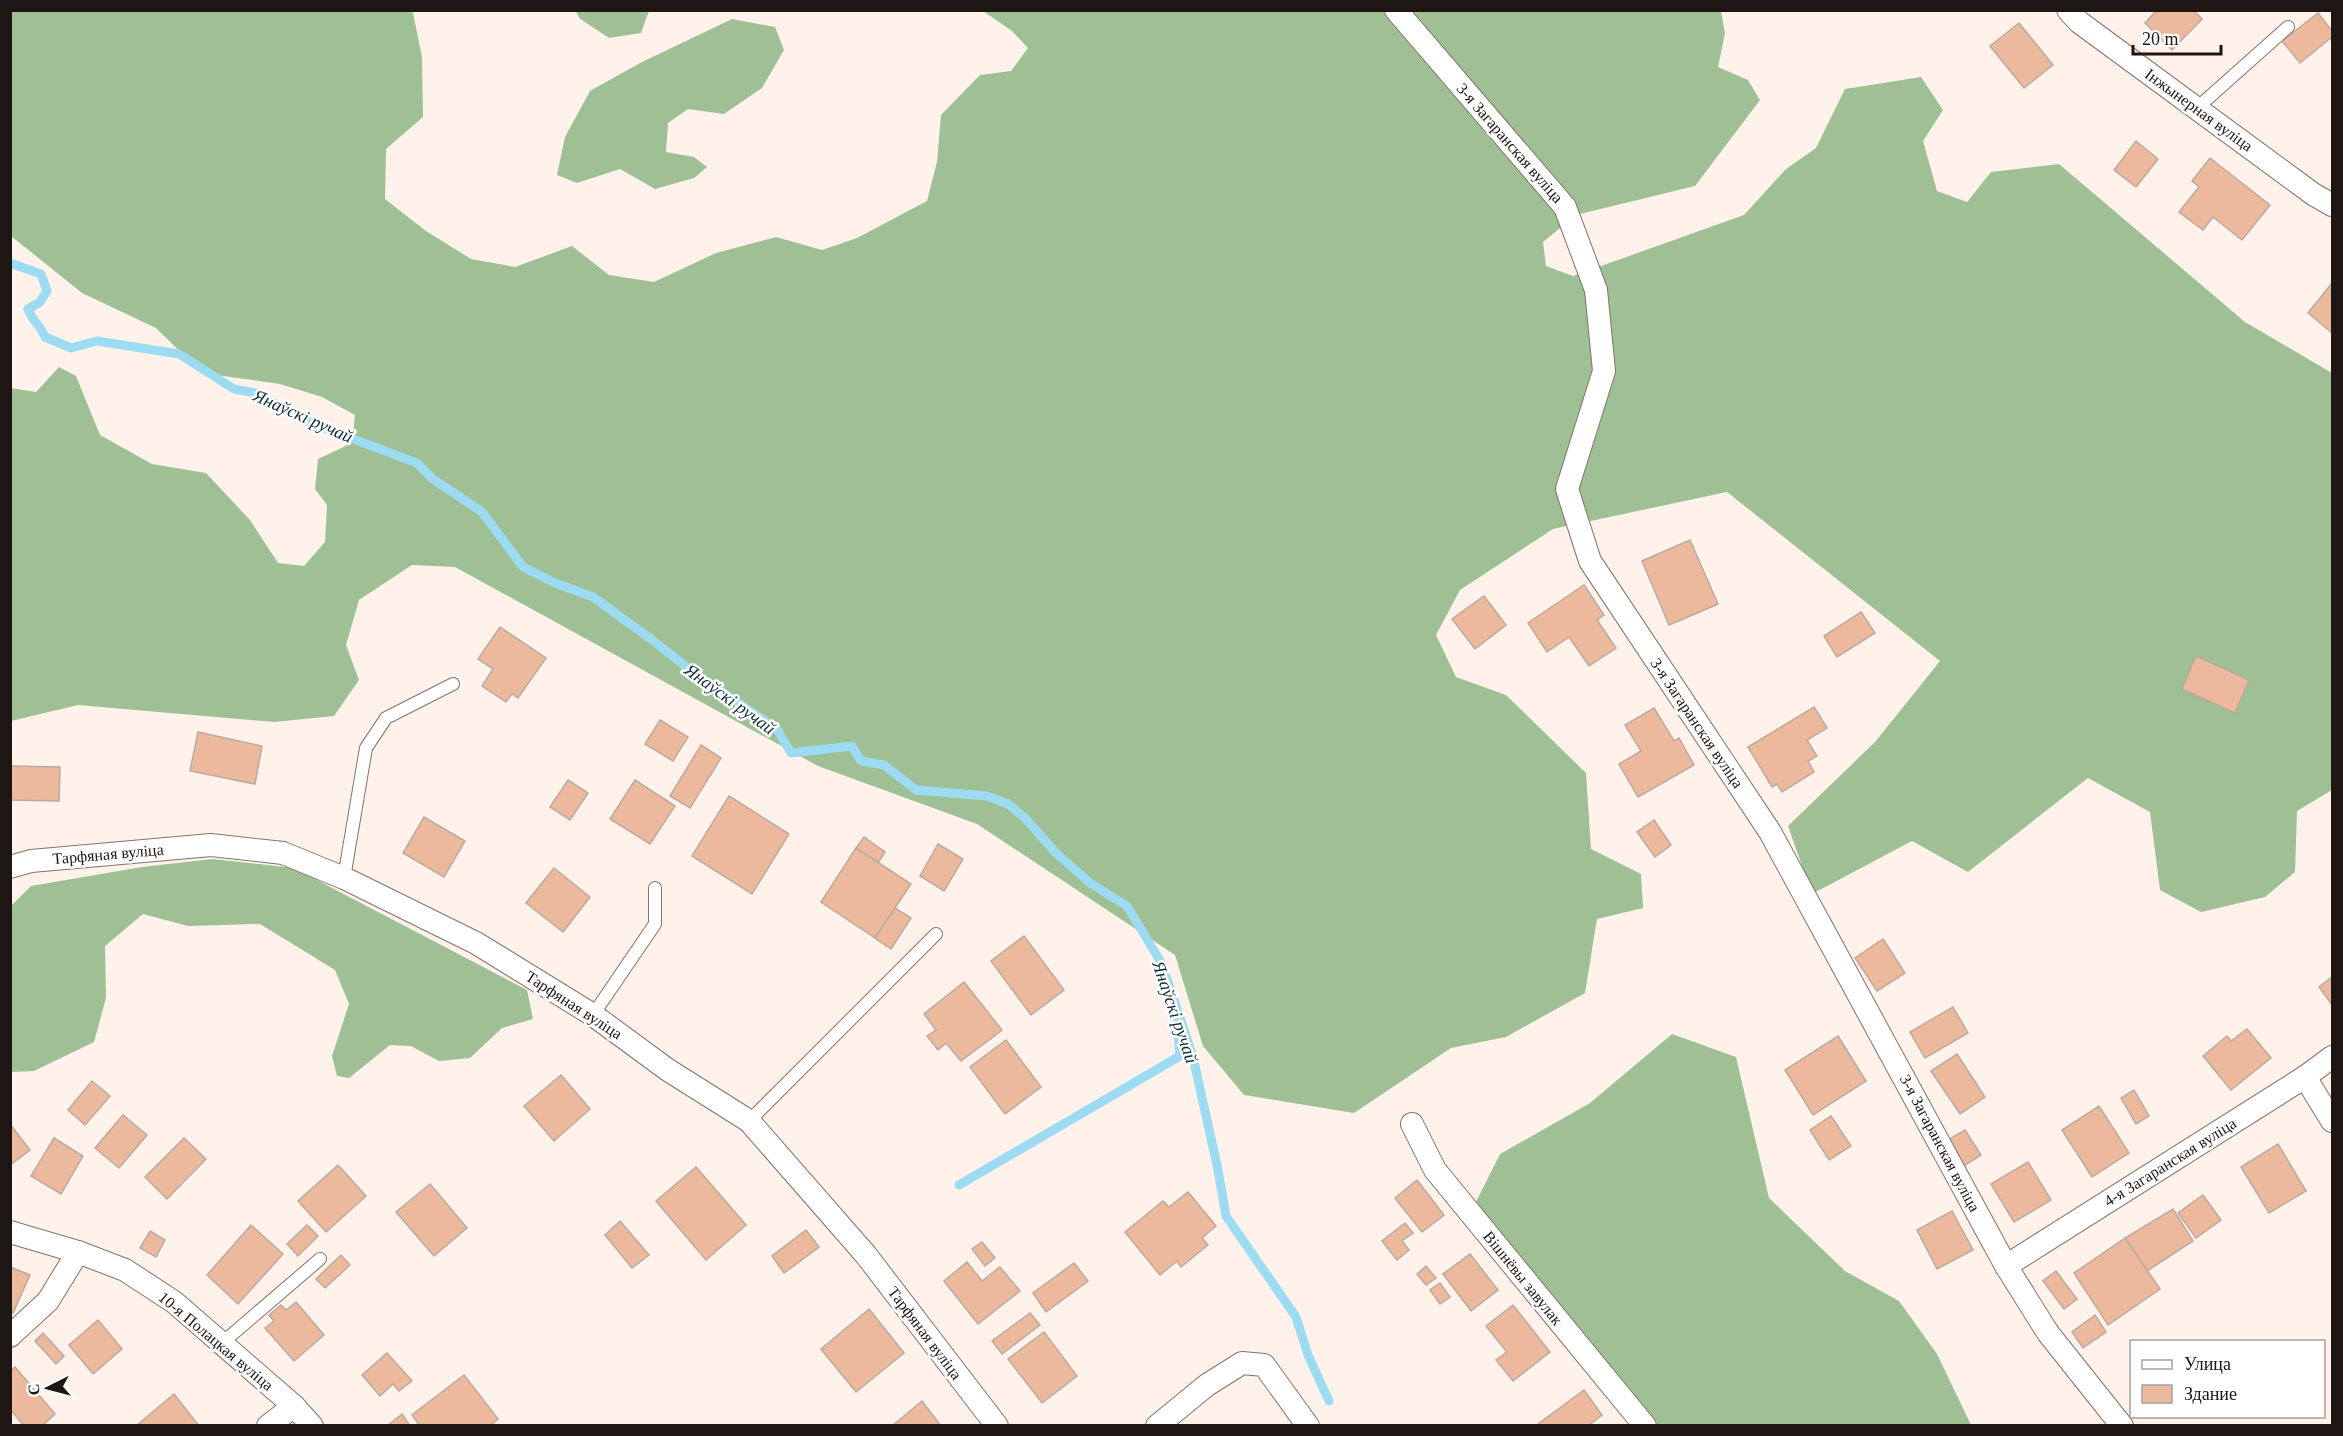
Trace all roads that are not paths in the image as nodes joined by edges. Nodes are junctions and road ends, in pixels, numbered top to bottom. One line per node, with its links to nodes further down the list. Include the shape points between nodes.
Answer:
1 (1396, 10): 20 (street, 3-я Загаранская вуліца, via 1565,207 1596,290 1604,371 1567,489 1590,561 1770,832)
2 (2068, 10): 4 (street, Інжынерная вуліца)
3 (2288, 27): 4 (lane)
4 (2197, 108): 5 (street, Інжынерная вуліца)
5 (2332, 205)
6 (453, 684): 8 (lane, via 386,718 366,748)
7 (10, 867): 8 (street, Тарфяная вуліца, via 31,861 211,845 283,853)
8 (344, 878): 11 (street, Тарфяная вуліца, via 476,943)
9 (655, 888): 11 (lane, via 654,924)
10 (936, 933): 14 (lane)
11 (593, 1015): 14 (street, Тарфяная вуліца, via 668,1070)
12 (2332, 1057): 13 (street, 4-я Загаранская вуліца)
13 (2305, 1077): 15 (street); 20 (street, 4-я Загаранская вуліца)
14 (749, 1121): 26 (street, Тарфяная вуліца, via 866,1255)
15 (2332, 1121)
16 (1412, 1124): 29 (street, Вішнёвы завулак, via 1435,1170)
17 (10, 1232): 18 (street, 10-я Полацкая вуліца)
18 (78, 1252): 21 (street, via 48,1301); 22 (street, 10-я Полацкая вуліца, via 124,1270 174,1302)
19 (320, 1259): 22 (lane)
20 (2006, 1266): 30 (street, 3-я Загаранская вуліца, via 2048,1333)
21 (10, 1336)
22 (222, 1343): 23 (street, 10-я Полацкая вуліца)
23 (294, 1406): 24 (street); 25 (street, 10-я Полацкая вуліца)
24 (268, 1425)
25 (312, 1425)
26 (997, 1425)
27 (1157, 1425): 28 (street, via 1242,1363 1264,1365)
28 (1308, 1425)
29 (1645, 1425)
30 (2122, 1425)

